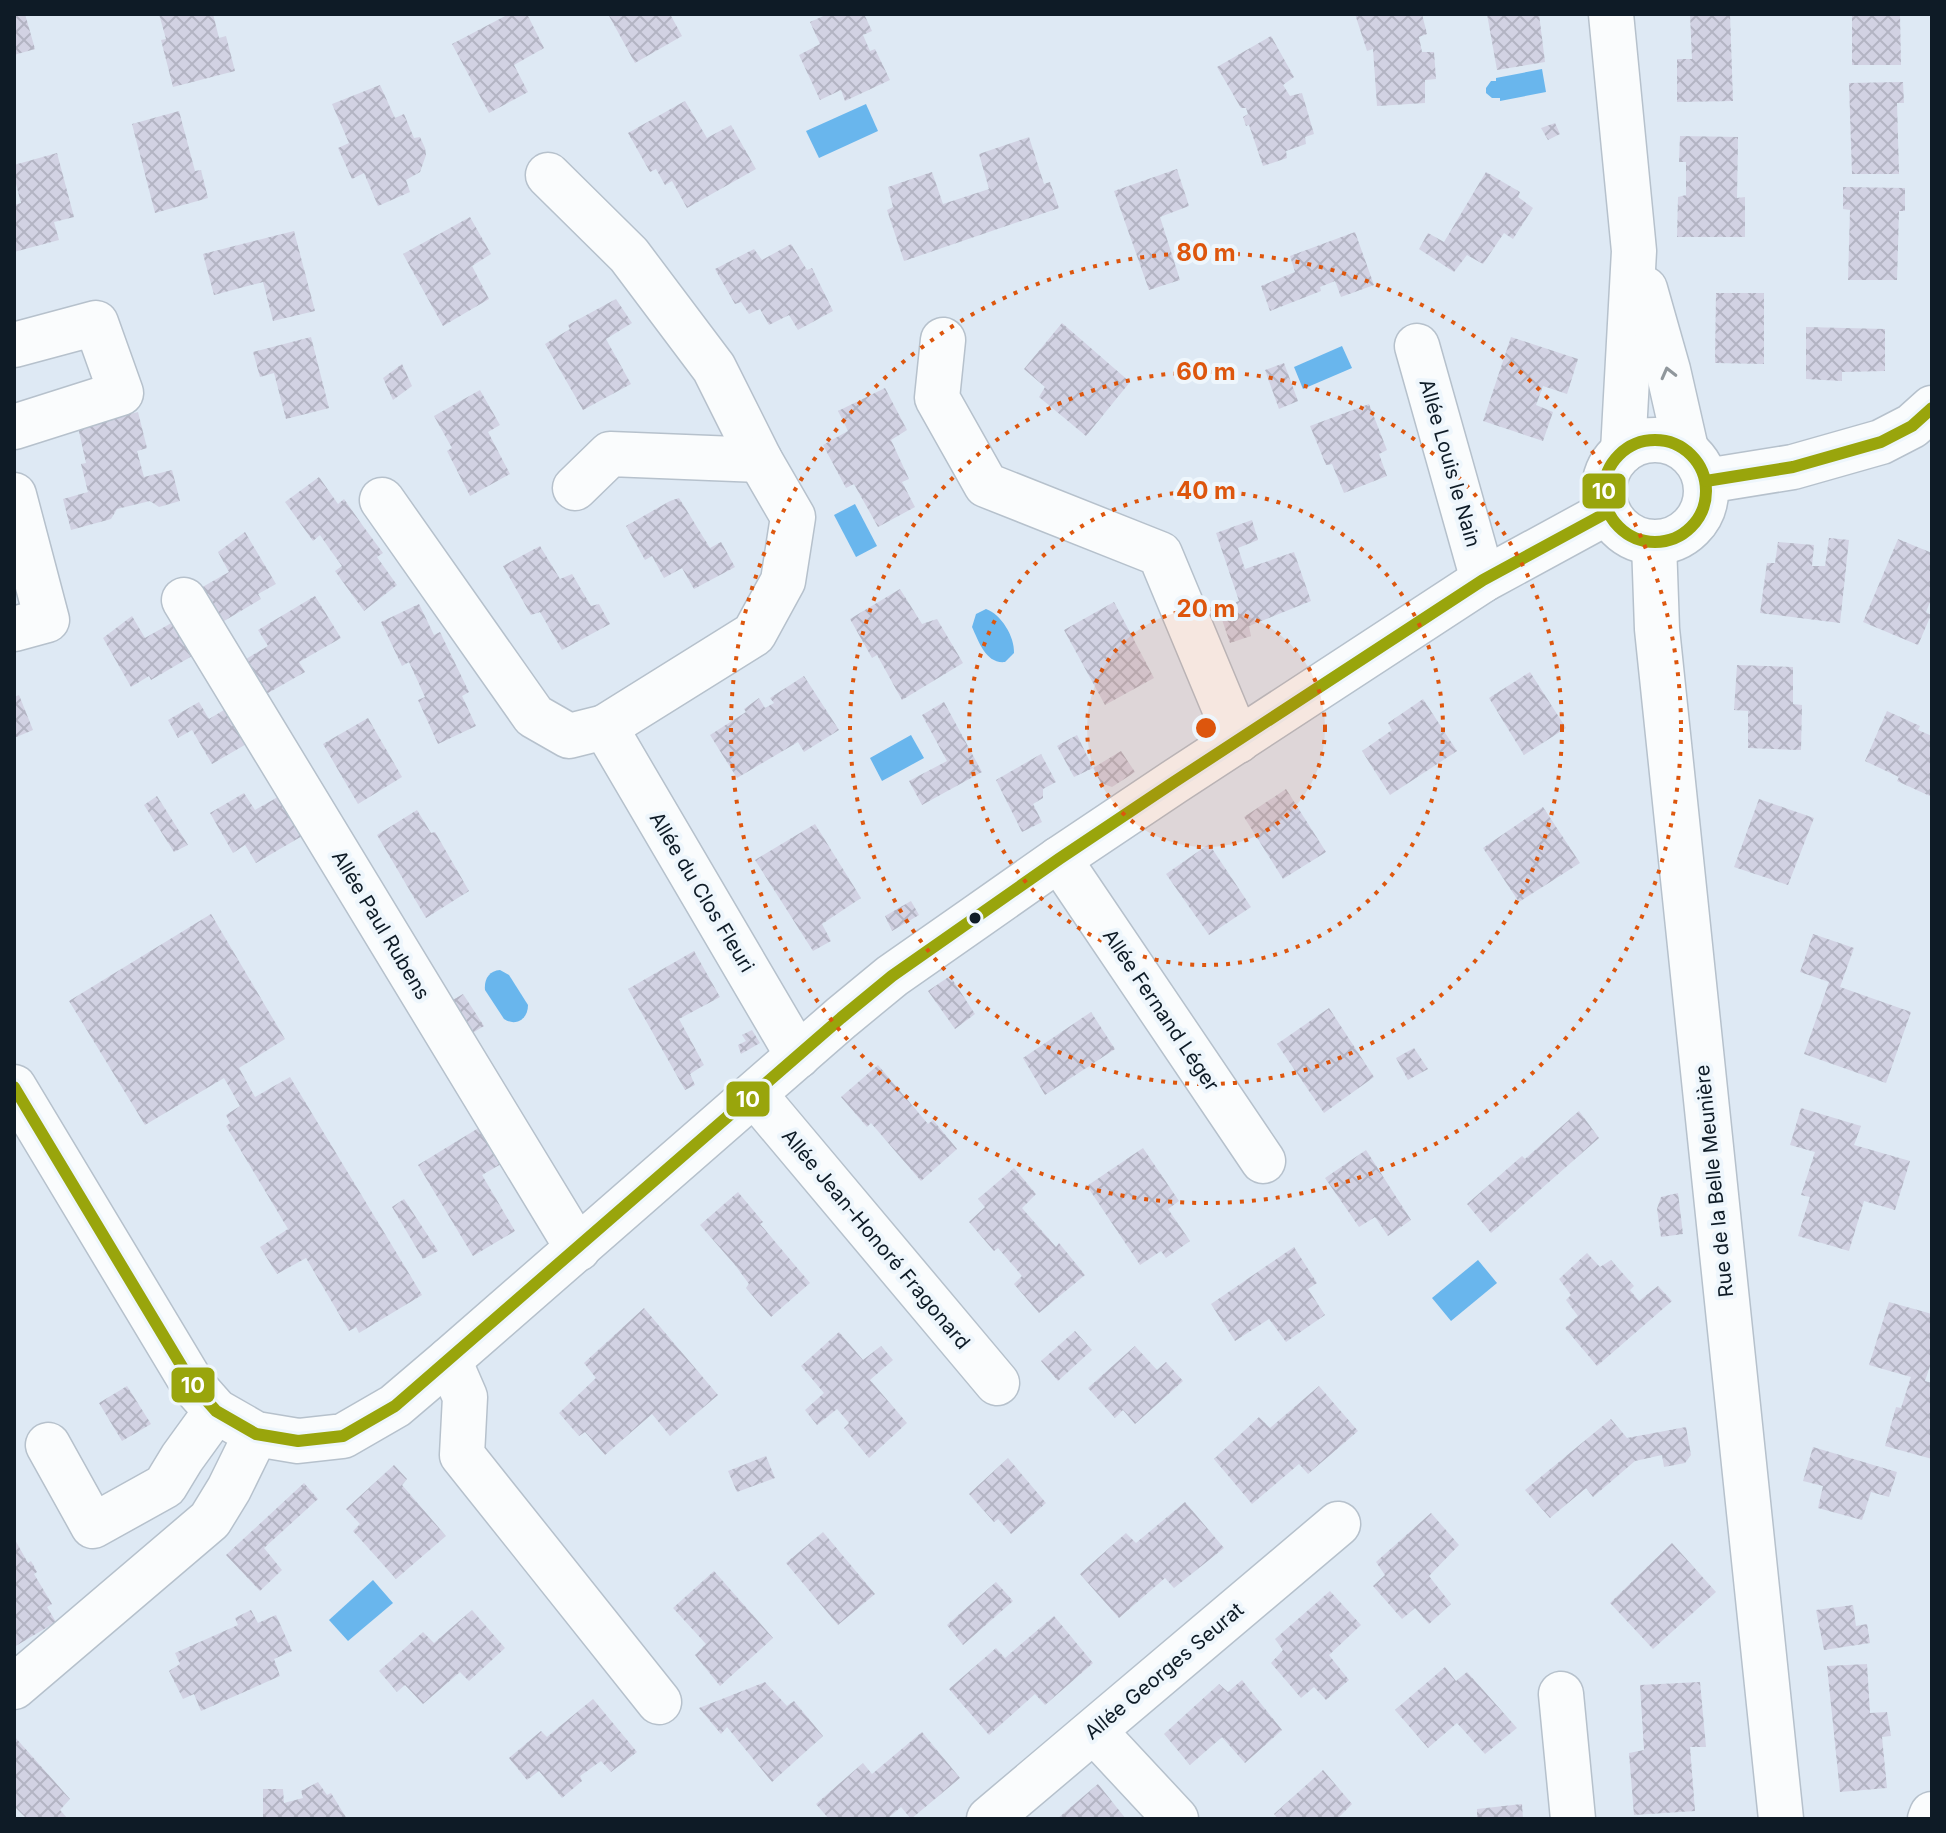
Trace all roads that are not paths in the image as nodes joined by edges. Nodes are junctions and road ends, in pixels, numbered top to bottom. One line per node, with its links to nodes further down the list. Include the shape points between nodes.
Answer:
1 (1611, 14): 3 (street)
2 (548, 175): 10 (street, via 629,255 714,368)
3 (1634, 251): 9 (street); 11 (street, one-way to 3)
4 (943, 340): 21 (street, via 937,398 986,485 1160,554)
5 (14, 345): 8 (street, via 96,323 121,393)
6 (1417, 346): 17 (street, Allée Louis le Nain)
7 (1932, 408): 11 (street, via 1881,442 1793,467)
8 (14, 427)
9 (1623, 451): 11 (street, via 1643,441 1666,440); 15 (street, via 1609,468 1604,490)
10 (760, 460): 12 (street, via 610,454); 20 (street, via 793,517 783,581 754,634)
11 (1696, 465): 16 (street, via 1706,504 1695,524 1676,539)
12 (575, 488)
13 (14, 495): 19 (street, via 47,620)
14 (382, 500): 20 (street, via 534,716 569,736)
15 (1608, 512): 16 (street, via 1618,528); 17 (street)
16 (1654, 543): 41 (street, Rue de la Belle Meunière, via 1657,629)
17 (1483, 580): 21 (street)
18 (184, 600): 27 (street, Allée Paul Rubens)
19 (14, 629)
20 (605, 727): 23 (street, Allée du Clos Fleuri)
21 (1238, 741): 22 (street)
22 (1059, 859): 23 (street, via 892,976); 26 (street, Allée Fernand Léger)
23 (798, 1056): 25 (street)
24 (14, 1087): 30 (street, via 193,1385)
25 (755, 1095): 27 (street); 29 (street, Allée Jean-Honoré Fragonard)
26 (1263, 1161)
27 (578, 1249): 28 (street)
28 (449, 1360): 31 (street, via 395,1406 343,1436 298,1441); 36 (street, via 465,1397 462,1455)
29 (997, 1383)
30 (216, 1411): 31 (street); 32 (street, via 165,1486 93,1526)
31 (256, 1434): 34 (street, via 210,1520)
32 (48, 1445)
33 (1338, 1524): 37 (street, Allée Georges Seurat)
34 (14, 1687)
35 (1561, 1694): 40 (street)
36 (659, 1702)
37 (1094, 1731): 38 (street, Allée Georges Seurat); 39 (street)
38 (989, 1819)
39 (1176, 1819)
40 (1573, 1819)
41 (1781, 1819)

